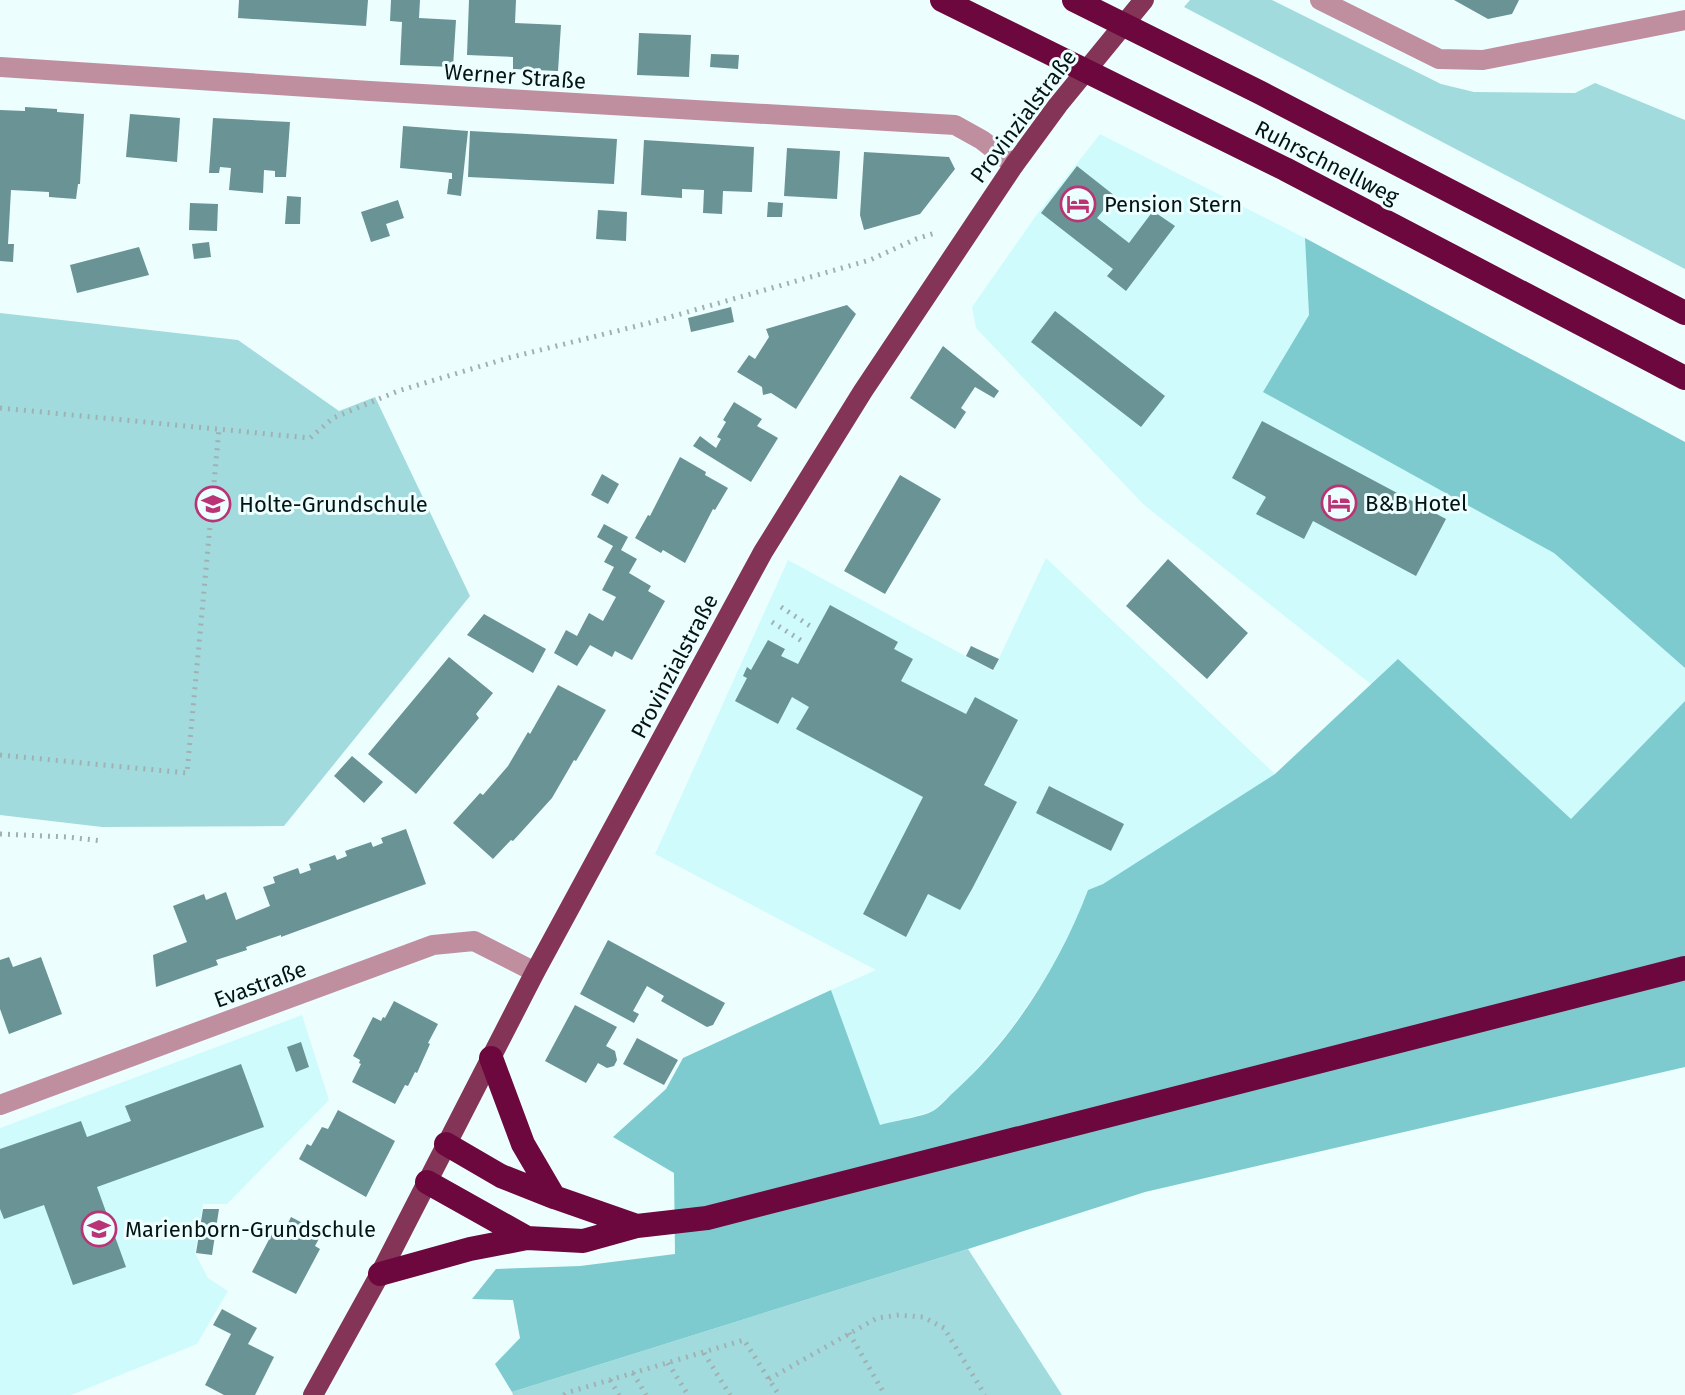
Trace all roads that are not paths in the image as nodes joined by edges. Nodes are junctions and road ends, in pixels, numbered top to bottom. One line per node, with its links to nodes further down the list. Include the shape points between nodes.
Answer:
1 (942, 0): 9 (highway, Ruhrschnellweg, via 1285,169)
2 (1074, 0): 8 (highway, Ruhrschnellweg)
3 (1144, 0): 7 (main road, Provinzialstraße)
4 (1320, 0): 5 (street, via 1439,59 1483,60)
5 (1685, 20)
6 (0, 67): 7 (street, Werner Straße, via 955,125)
7 (1014, 165): 11 (main road, Provinzialstraße, via 763,552)
8 (1685, 313)
9 (1685, 381)
10 (1685, 968): 17 (highway, via 707,1218)
11 (535, 972): 12 (main road, Provinzialstraße); 13 (street, Evastraße, via 474,941 433,945)
12 (491, 1058): 14 (main road, Provinzialstraße); 16 (highway, via 523,1144)
13 (0, 1105)
14 (446, 1144): 15 (main road, Provinzialstraße); 16 (highway, via 501,1176)
15 (427, 1182): 18 (highway); 19 (main road, Provinzialstraße)
16 (554, 1197): 17 (highway)
17 (637, 1226): 18 (highway, via 583,1241)
18 (527, 1238): 19 (highway)
19 (380, 1274): 20 (main road, Provinzialstraße)
20 (313, 1395)

